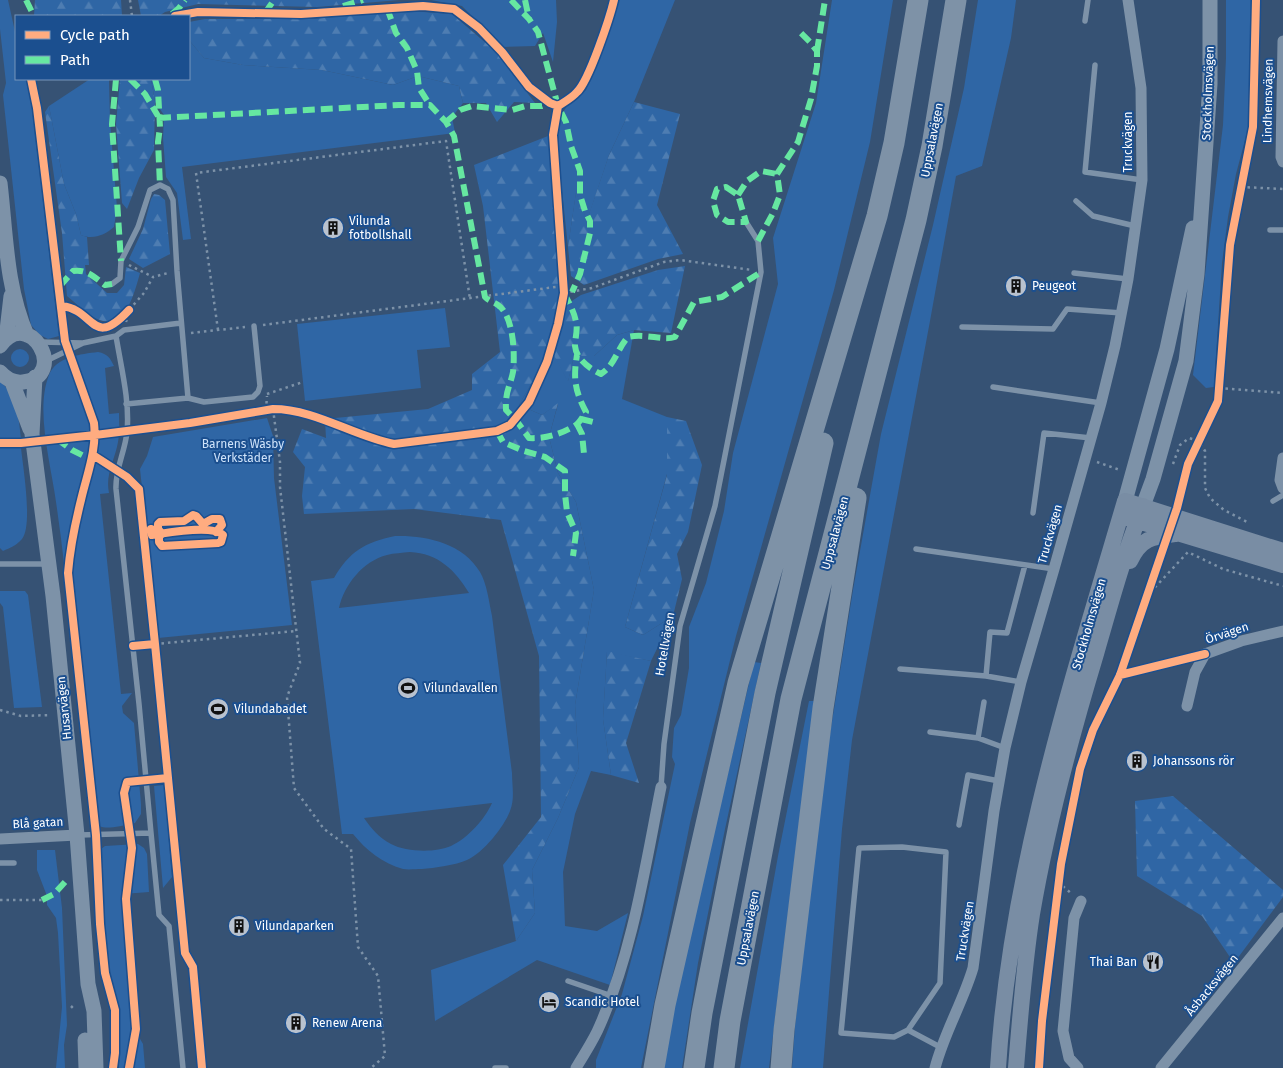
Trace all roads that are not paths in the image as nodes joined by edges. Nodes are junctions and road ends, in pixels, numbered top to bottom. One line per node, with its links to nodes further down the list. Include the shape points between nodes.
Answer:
1 (918, 0): 14 (highway, via 894,143)
2 (956, 0): 15 (highway, Uppsalavägen, via 932,146)
3 (1088, 0): 6 (lane)
4 (1128, 0): 10 (street, Truckvägen, via 1142,88)
5 (1210, 0): 12 (street, Stockholmsvägen, via 1210,84)
6 (1085, 21)
7 (1283, 41): 9 (street, Lindhemsvägen)
8 (1095, 65): 10 (lane, via 1085,172)
9 (1283, 162)
10 (1142, 180): 17 (street, Truckvägen)
11 (0, 182): 23 (street)
12 (1203, 185): 45 (street, Stockholmsvägen, via 1168,349); 47 (street, Stockholmsvägen, via 1198,274 1186,361)
13 (1076, 201): 17 (lane, via 1093,216)
14 (877, 216): 88 (highway, via 738,683 665,1005); 89 (highway, via 764,693)
15 (916, 220): 90 (highway, Uppsalavägen, via 791,699); 91 (highway, via 859,480 823,708)
16 (746, 222): 67 (lane, Hotellvägen, via 758,241 760,272 715,506 680,626)
17 (1135, 226): 21 (street, Truckvägen)
18 (1270, 230): 19 (lane)
19 (1283, 230)
20 (1074, 273): 21 (lane)
21 (1128, 279): 24 (street, Truckvägen)
22 (112, 284): 25 (lane, via 120,278 121,261 138,227 150,190 160,185 168,189 173,200)
23 (11, 285): 29 (street, via 16,305); 30 (street)
24 (1122, 313): 27 (lane, via 1067,309 1053,329); 37 (street, Truckvägen)
25 (181, 323): 28 (lane, via 124,330); 36 (lane)
26 (254, 326): 36 (lane, via 258,392 253,397 204,402)
27 (962, 328)
28 (116, 336): 31 (lane); 38 (lane)
29 (32, 339): 30 (street, via 16,335); 31 (lane); 32 (street, via 42,348)
30 (3, 342)
31 (83, 343): 32 (lane)
32 (44, 362): 34 (street, Husarvägen)
33 (4, 375): 34 (street, Husarvägen, via 20,383); 39 (street, Husarvägen)
34 (36, 377): 39 (street, Husarvägen)
35 (993, 387): 37 (lane)
36 (188, 398): 38 (lane)
37 (1101, 403): 40 (street, Truckvägen)
38 (126, 404): 69 (lane, via 127,431 116,489)
39 (32, 434): 52 (street, Husarvägen)
40 (1091, 438): 46 (lane, via 1044,433); 55 (street, Truckvägen)
41 (1283, 458): 42 (street, via 1280,480)
42 (1283, 488)
43 (1283, 495): 44 (lane)
44 (1273, 501)
45 (1123, 508): 47 (main road); 93 (main road, Stockholmsvägen, via 1057,735 1032,838 1003,1003)
46 (1033, 513)
47 (1140, 514): 48 (main road); 50 (main road); 56 (main road, Stockholmsvägen)
48 (1179, 533): 53 (main road); 56 (main road, Stockholmsvägen, via 1141,543)
49 (916, 549): 54 (lane)
50 (1283, 551)
51 (0, 564): 52 (lane)
52 (50, 564): 70 (street, Husarvägen)
53 (1283, 564)
54 (1025, 565): 55 (lane); 59 (lane, via 1007,634 990,632)
55 (1054, 569): 60 (street, Truckvägen)
56 (1110, 604): 94 (main road, Stockholmsvägen, via 1072,735 1047,839 1032,915)
57 (1283, 631): 62 (street, Örvägen, via 1205,654 1195,672)
58 (900, 669): 59 (lane)
59 (986, 676): 60 (lane)
60 (1021, 682): 65 (street, Truckvägen)
61 (984, 702): 64 (lane)
62 (1187, 706)
63 (930, 732): 64 (lane)
64 (978, 738): 65 (lane)
65 (1005, 748): 66 (street, Truckvägen)
66 (999, 780): 68 (lane, via 968,775); 81 (street, Truckvägen, via 973,968)
67 (661, 788): 79 (street, Hotellvägen, via 635,917)
68 (959, 826)
69 (150, 833): 70 (lane); 84 (lane, via 159,915 169,926)
70 (77, 835): 71 (street, Blå gatan); 78 (street, Husarvägen)
71 (0, 839)
72 (0, 863): 73 (lane)
73 (14, 863)
74 (1081, 901): 95 (street, via 1074,918 1063,1031 1069,1058)
75 (1283, 918): 76 (street, Åsbacksvägen)
76 (1279, 931): 96 (street, Åsbacksvägen)
77 (568, 981): 79 (lane)
78 (88, 984): 82 (street, Husarvägen, via 84,1009); 83 (street, Husarvägen, via 94,1011)
79 (612, 996): 87 (street, Hotellvägen, via 600,1026)
80 (908, 1030): 80 (lane, via 940,983 946,852 902,847 859,848 841,1033 894,1037); 81 (lane)
81 (940, 1047): 92 (street, Truckvägen)
82 (86, 1068)
83 (96, 1068)
84 (183, 1068)
85 (495, 1068): 86 (lane)
86 (506, 1068)
87 (576, 1068)
88 (654, 1068)
89 (694, 1068)
90 (724, 1068)
91 (781, 1068)
92 (935, 1068)
93 (998, 1068)
94 (1016, 1068)
95 (1078, 1068)
96 (1161, 1068)

